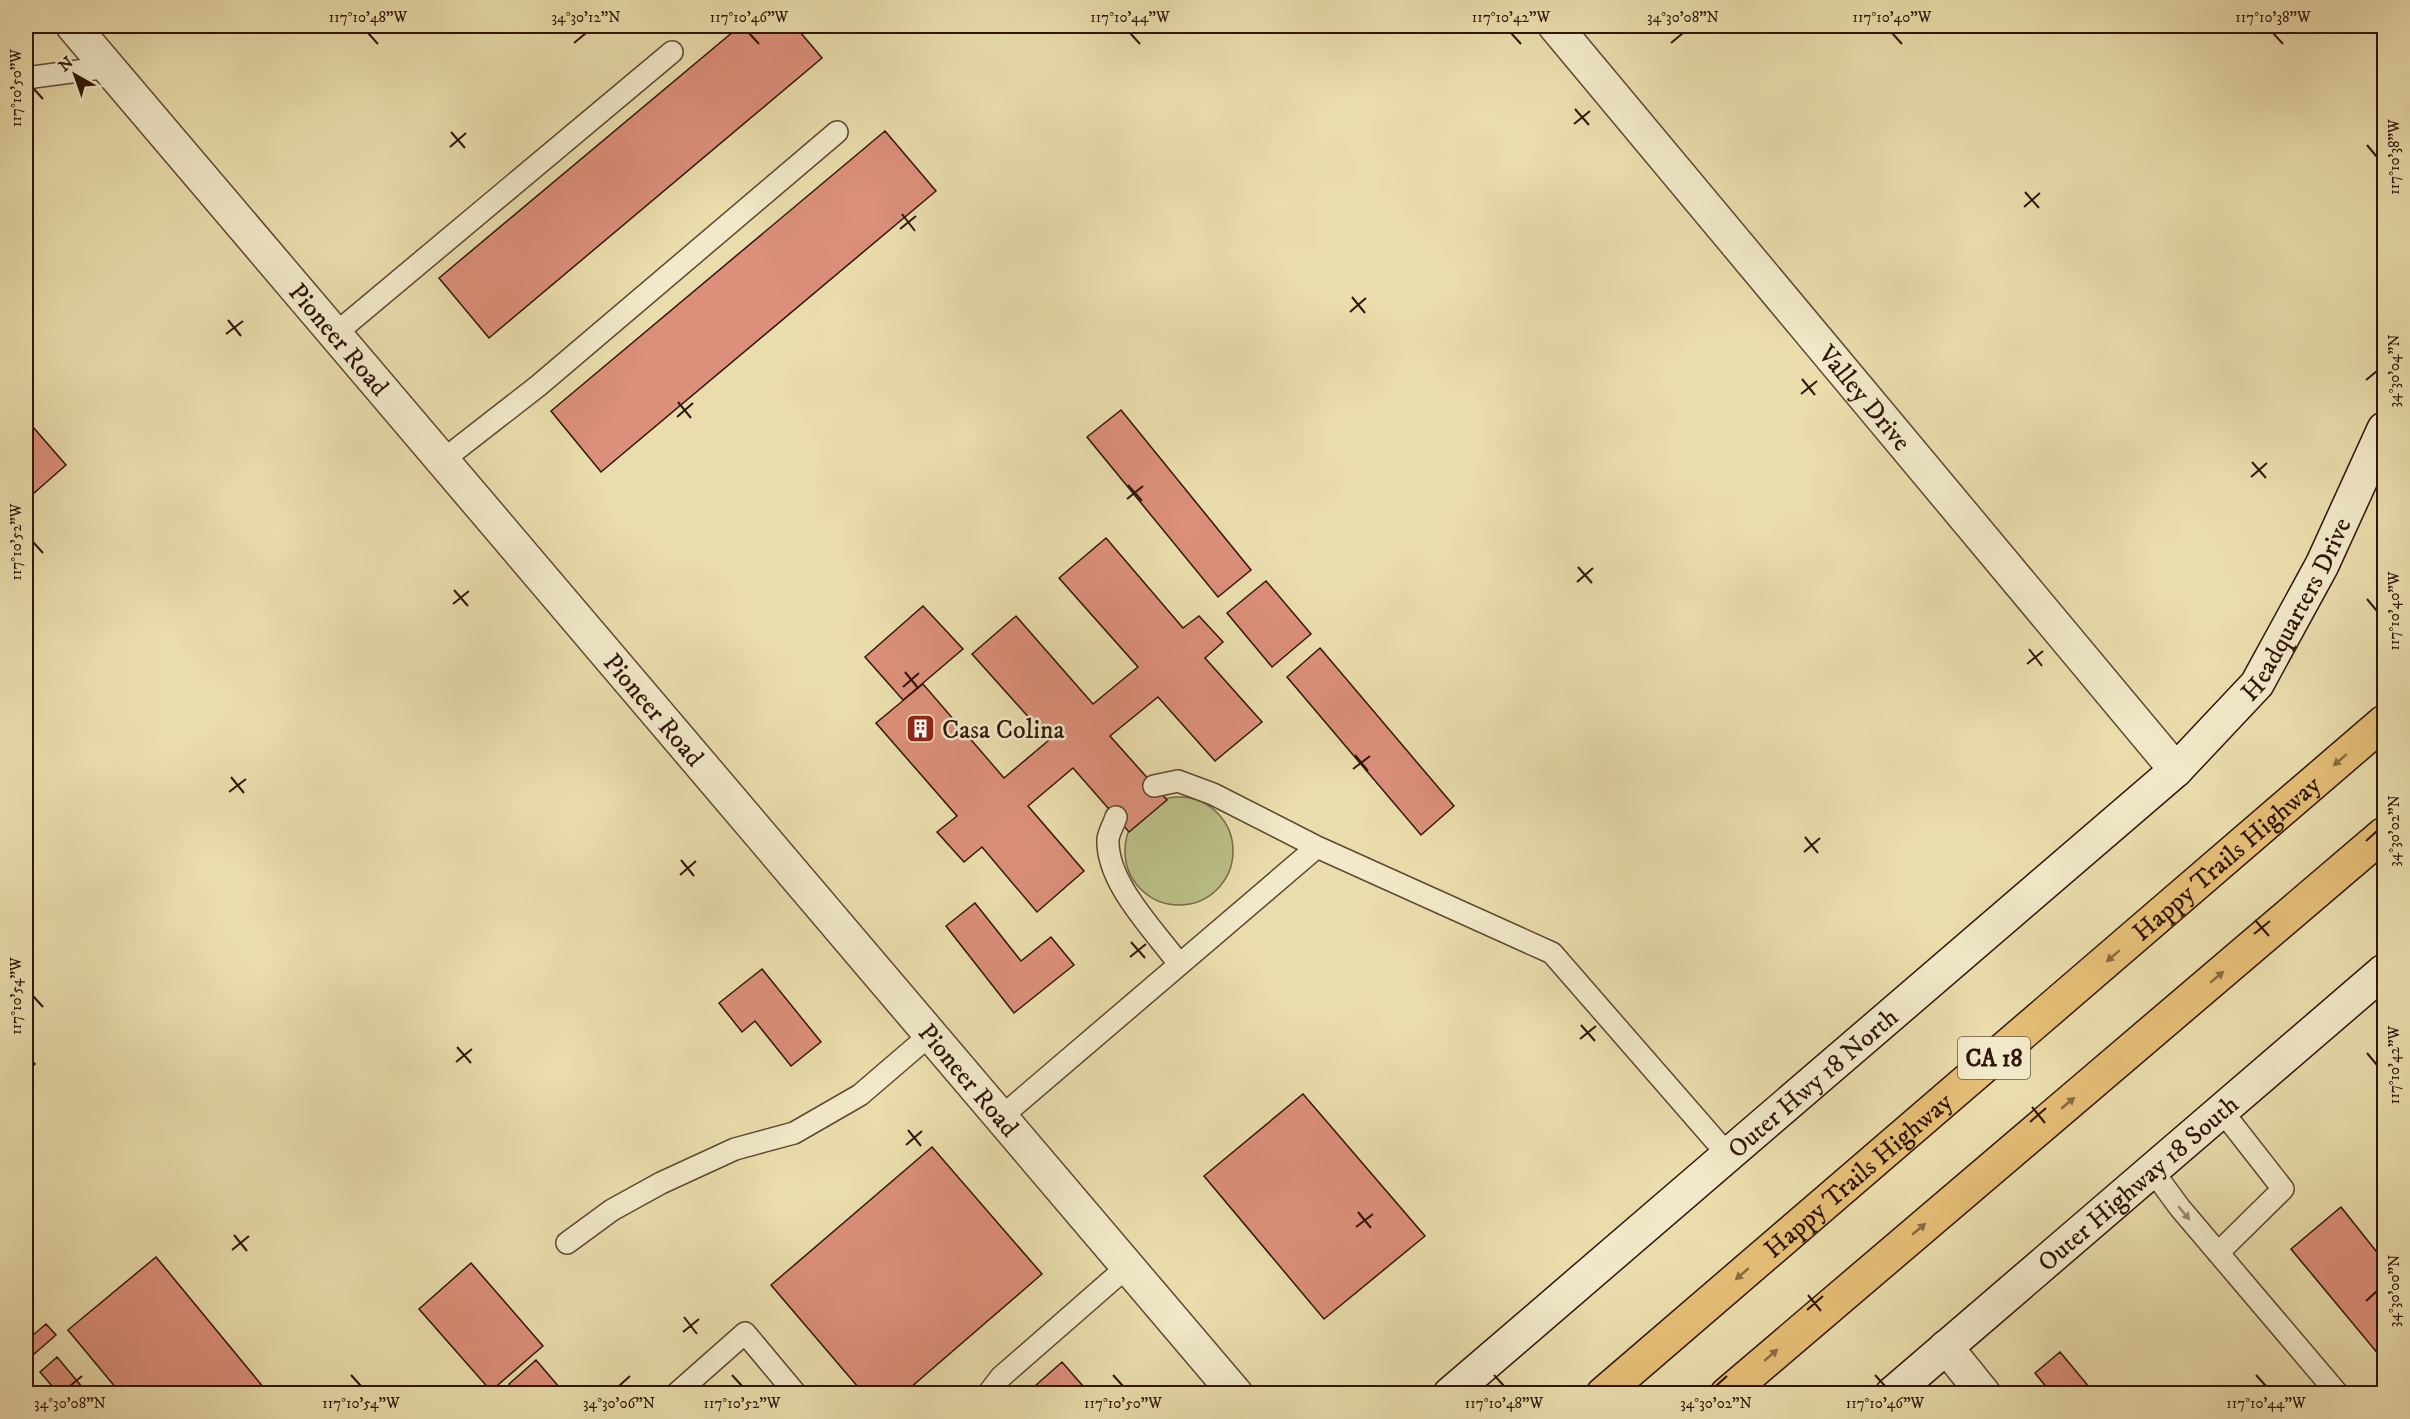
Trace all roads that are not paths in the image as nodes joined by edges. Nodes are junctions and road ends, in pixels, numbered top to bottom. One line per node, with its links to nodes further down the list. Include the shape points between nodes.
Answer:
1 (73, 26): 4 (street, Pioneer Road)
2 (1554, 26): 11 (street, Valley Drive)
3 (672, 52): 7 (lane)
4 (108, 67): 5 (lane); 7 (street, Pioneer Road)
5 (26, 78)
6 (837, 132): 9 (lane, via 537,386)
7 (335, 334): 9 (street, Pioneer Road)
8 (2385, 429): 11 (street, Headquarters Drive, via 2322,565 2257,684)
9 (442, 460): 18 (street, Pioneer Road)
10 (2385, 722): 32 (main road, Happy Trails Highway / CA 18, one-way to 32)
11 (2176, 770): 21 (street, Outer Hwy 18 North)
12 (1154, 786): 15 (lane, via 1178,781 1213,794)
13 (1116, 817): 16 (lane, via 1108,838 1120,885)
14 (2385, 834): 33 (main road, one-way to 14)
15 (1317, 847): 16 (lane); 21 (lane, via 1552,953)
16 (1179, 964): 20 (lane)
17 (2385, 971): 19 (street, Outer Highway 18 South)
18 (931, 1034): 20 (street, Pioneer Road); 23 (lane, via 860,1095 794,1133 735,1149 661,1183 612,1210)
19 (2222, 1111): 22 (street, Outer Highway 18 South); 24 (lane, via 2283,1189)
20 (1001, 1117): 25 (street, Pioneer Road)
21 (1728, 1155): 31 (street, Outer Hwy 18 North)
22 (2152, 1170): 24 (lane, one-way to 24); 26 (street, Outer Highway 18 South)
23 (567, 1243)
24 (2218, 1253): 36 (lane)
25 (1128, 1266): 29 (lane, via 1000,1377); 30 (street, Pioneer Road)
26 (1946, 1347): 34 (street, Outer Highway 18 South); 35 (street)
27 (676, 1394): 28 (lane, via 745,1333)
28 (796, 1394)
29 (988, 1394)
30 (1236, 1394)
31 (1450, 1394)
32 (1603, 1394)
33 (1726, 1394)
34 (1892, 1394)
35 (1984, 1394)
36 (2338, 1394)

